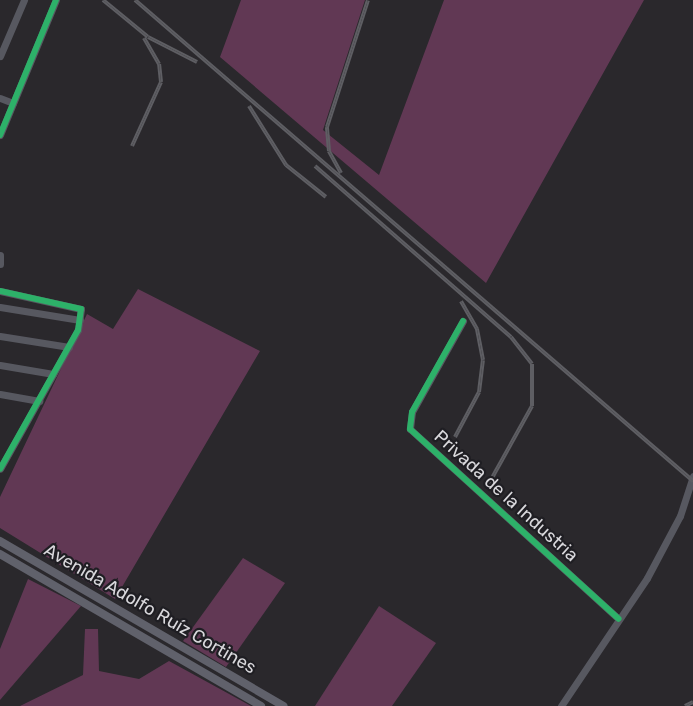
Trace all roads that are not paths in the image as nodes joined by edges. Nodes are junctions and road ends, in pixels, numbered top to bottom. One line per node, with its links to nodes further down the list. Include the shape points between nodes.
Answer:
1 (24, 0): 3 (street)
2 (56, 0): 5 (street)
3 (0, 56)
4 (0, 98): 5 (street)
5 (13, 103): 6 (street)
6 (0, 135)
7 (0, 255): 8 (street)
8 (0, 264)
9 (0, 291): 11 (street, via 81,309)
10 (0, 307): 11 (street)
11 (80, 320): 14 (street)
12 (463, 321): 23 (street, Privada de la Industria, via 412,412 410,429)
13 (0, 336): 14 (street)
14 (69, 347): 16 (street)
15 (0, 365): 16 (street)
16 (53, 374): 18 (street)
17 (0, 394): 18 (street)
18 (39, 401): 19 (street)
19 (0, 469)
20 (693, 476): 23 (street, via 656,563)
21 (0, 541): 25 (main road, Avenida Adolfo Ruíz Cortines)
22 (0, 554): 24 (main road, Avenida Adolfo Ruíz Cortines)
23 (619, 619): 26 (street)
24 (261, 706)
25 (284, 706)
26 (561, 706)

